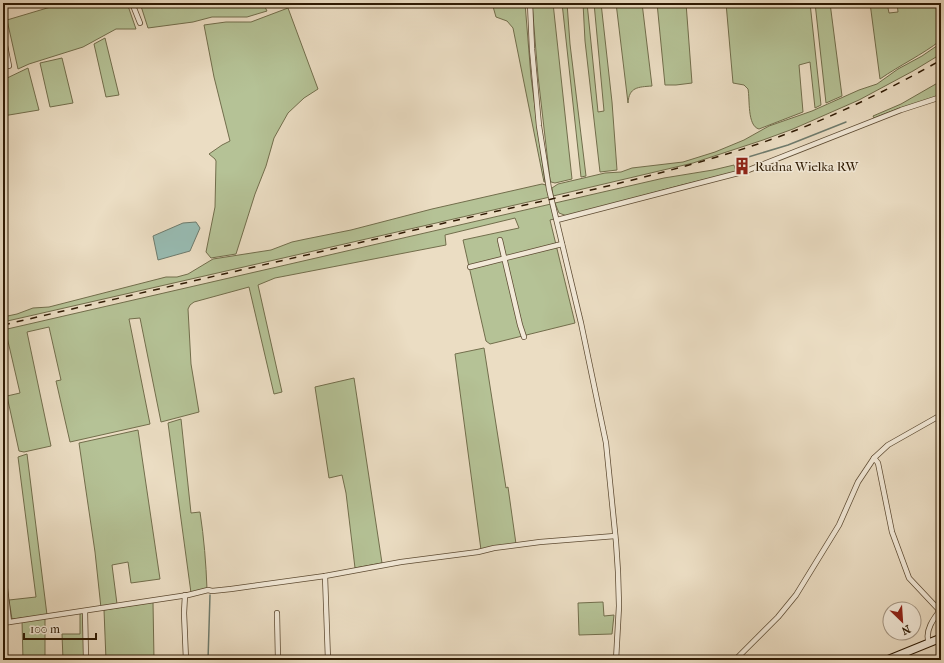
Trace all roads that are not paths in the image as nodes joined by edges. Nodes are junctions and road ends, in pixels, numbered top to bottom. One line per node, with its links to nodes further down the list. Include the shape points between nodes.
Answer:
1 (132, 3): 3 (street)
2 (530, 3): 7 (street, via 540,126 549,189)
3 (140, 23)
4 (3, 35): 5 (street)
5 (9, 66)
6 (941, 97): 7 (street, via 746,171)
7 (557, 220): 9 (street)
8 (500, 240): 10 (street)
9 (562, 244): 10 (street); 15 (street, via 602,421)
10 (504, 258): 11 (street); 12 (street)
11 (470, 267)
12 (524, 337)
13 (941, 415): 14 (street, via 888,445)
14 (874, 458): 19 (street, via 878,463 892,532 909,578); 32 (street, via 858,482 839,525 796,595 785,610)
15 (615, 536): 17 (street, via 494,548); 31 (street, via 619,606)
16 (3, 571): 23 (street)
17 (325, 576): 18 (street); 30 (street)
18 (185, 595): 20 (street); 28 (street)
19 (940, 610): 25 (street, via 928,632)
20 (85, 611): 23 (street); 27 (street)
21 (277, 613): 29 (street)
22 (3, 622): 23 (street)
23 (9, 622)
24 (941, 638): 25 (street)
25 (929, 643): 26 (street)
26 (906, 652): 33 (street); 34 (street)
27 (86, 660)
28 (186, 660)
29 (278, 660)
30 (328, 660)
31 (616, 660)
32 (735, 660)
33 (887, 660)
34 (906, 660)

